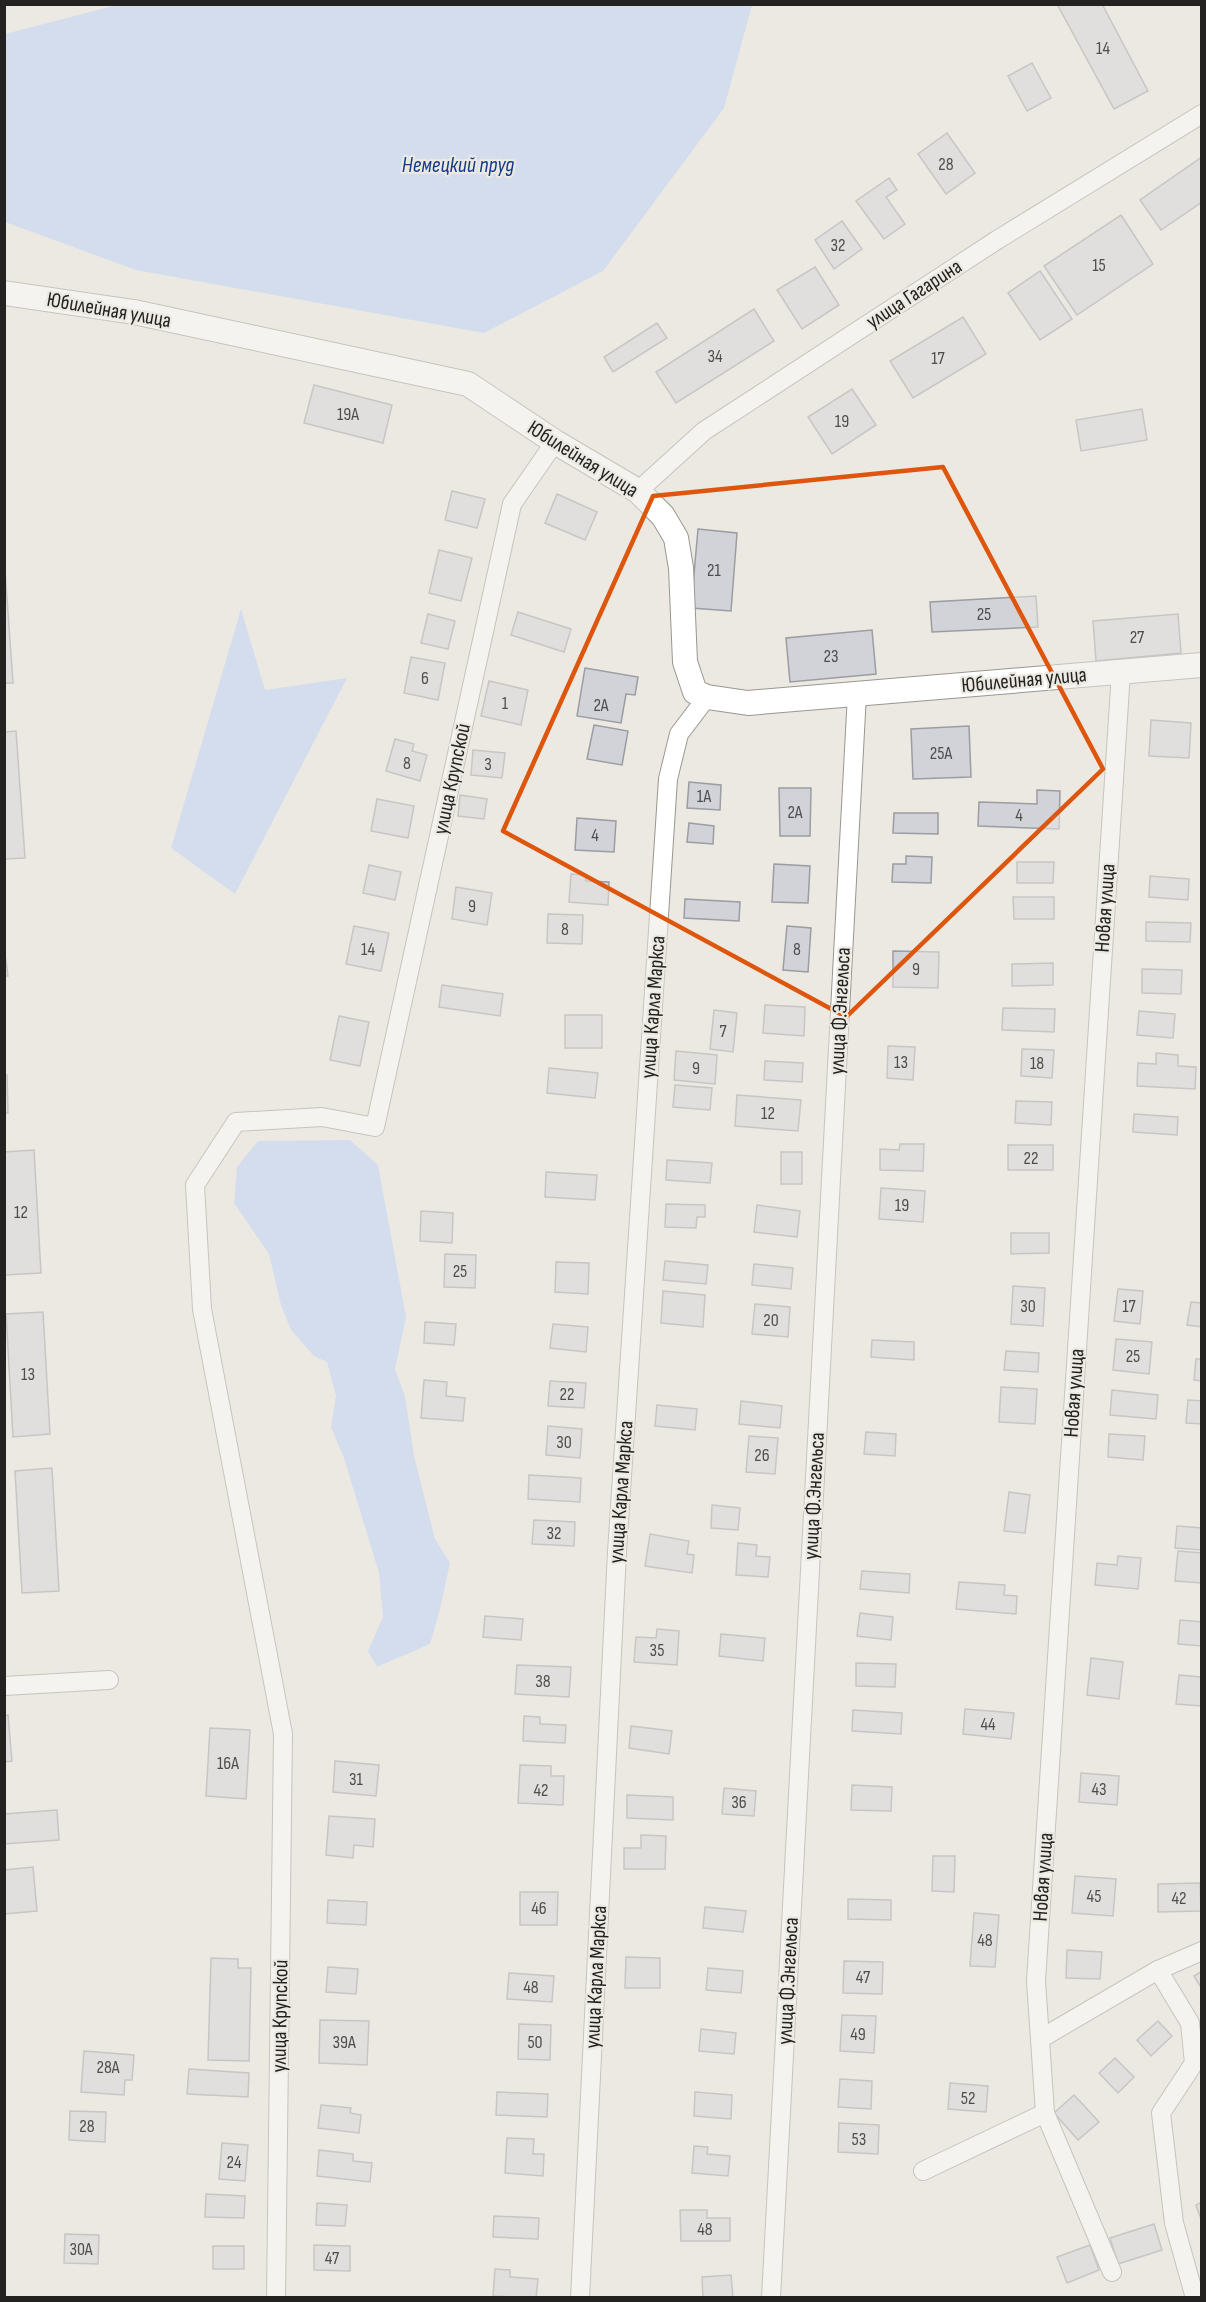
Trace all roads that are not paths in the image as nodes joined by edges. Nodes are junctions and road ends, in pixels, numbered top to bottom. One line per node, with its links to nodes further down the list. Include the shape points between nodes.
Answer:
1 (1202, 114): 4 (street, улица Гагарина, via 997,240 704,431)
2 (4, 293): 3 (street, Юбилейная улица, via 134,312 468,384)
3 (555, 442): 4 (street, Юбилейная улица); 17 (street, улица Крупской, via 512,504 375,1127 322,1117 236,1122 195,1185 201,1309 283,1734)
4 (638, 491): 8 (street, Юбилейная улица, via 663,516 676,538 685,662 695,692)
5 (1202, 665): 6 (street, Юбилейная улица)
6 (1121, 672): 7 (street, Юбилейная улица); 13 (street, Новая улица, via 1036,1981)
7 (857, 694): 8 (street, Юбилейная улица, via 748,703); 19 (street, улица Ф.Энгельса)
8 (707, 697): 18 (street, улица Карла Маркса, via 679,734 668,779 617,1552)
9 (109, 1680): 10 (street)
10 (4, 1686)
11 (1202, 1951): 12 (street)
12 (1158, 1970): 13 (street); 20 (street, via 1191,2023 1194,2063 1161,2113 1174,2223)
13 (1040, 2039): 14 (street, Новая улица)
14 (1045, 2113): 15 (street); 16 (street, Новая улица)
15 (923, 2171)
16 (1112, 2272)
17 (276, 2298)
18 (580, 2298)
19 (771, 2298)
20 (1195, 2298)

